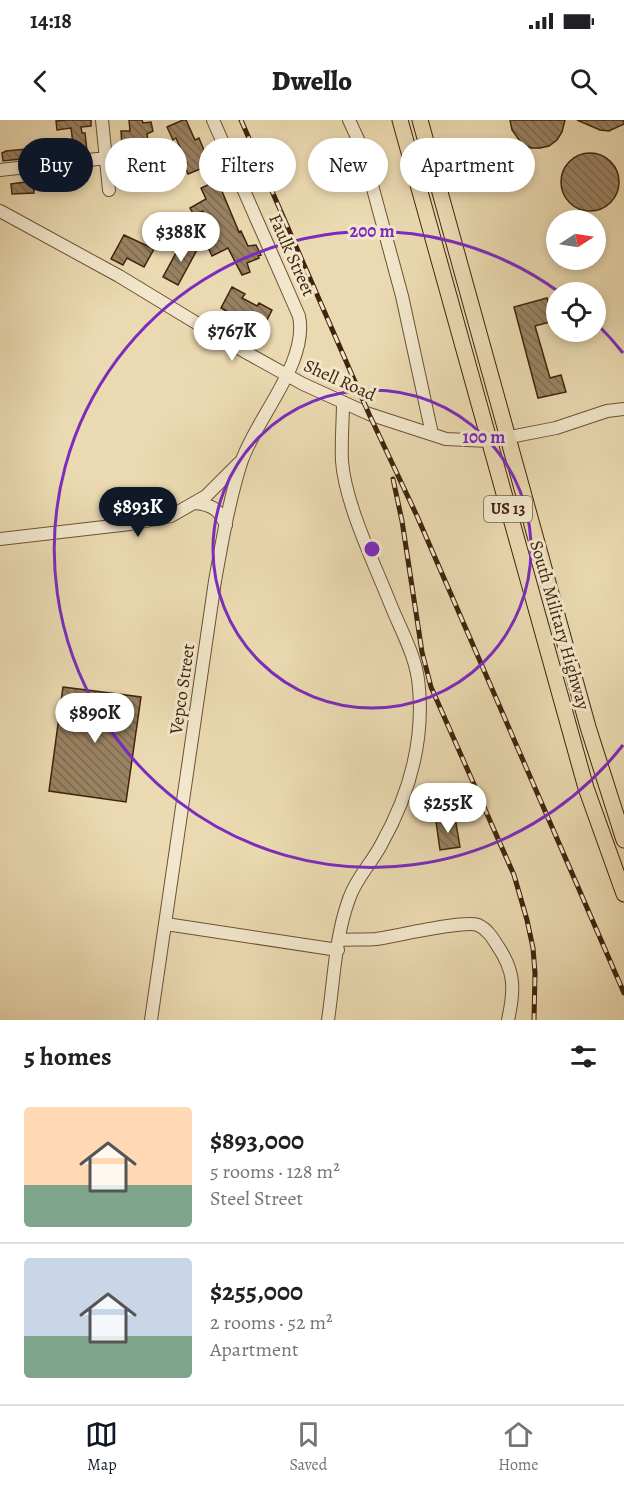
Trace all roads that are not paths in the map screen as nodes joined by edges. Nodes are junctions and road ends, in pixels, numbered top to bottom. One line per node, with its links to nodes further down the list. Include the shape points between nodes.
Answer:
1 (102, 120): 6 (street)
2 (213, 120): 10 (street, Faulk Street, via 298,316 301,336)
3 (349, 120): 13 (street, via 362,148 402,296)
4 (400, 120): 15 (main road, South Military Highway / US 13)
5 (420, 120): 14 (main road, South Military Highway / US 13)
6 (105, 148)
7 (105, 158): 8 (street)
8 (0, 170)
9 (0, 211): 10 (street, Shell Road)
10 (286, 375): 11 (street, Shell Road); 16 (street, Vepco Street)
11 (343, 402): 13 (street, Shell Road); 23 (street, via 342,462 351,500 396,620 414,656 419,720 413,768 402,805 380,848 358,878 342,918)
12 (624, 409): 14 (street, Shell Road, via 556,428)
13 (432, 434): 15 (street, Shell Road, via 446,439)
14 (508, 436): 15 (street, Shell Road); 20 (main road, South Military Highway / US 13, via 588,727)
15 (489, 441): 21 (main road, South Military Highway / US 13, via 586,788)
16 (241, 461): 17 (street); 18 (street, Vepco Street)
17 (196, 503): 18 (street, via 208,504); 19 (street, via 154,520)
18 (226, 525): 22 (street, Vepco Street)
19 (0, 539)
20 (624, 840)
21 (624, 894)
22 (166, 924): 23 (street); 24 (street, Vepco Street)
23 (338, 945): 25 (street); 26 (street, via 476,924 487,930 510,968 513,999)
24 (152, 1020)
25 (328, 1020)
26 (508, 1020)

